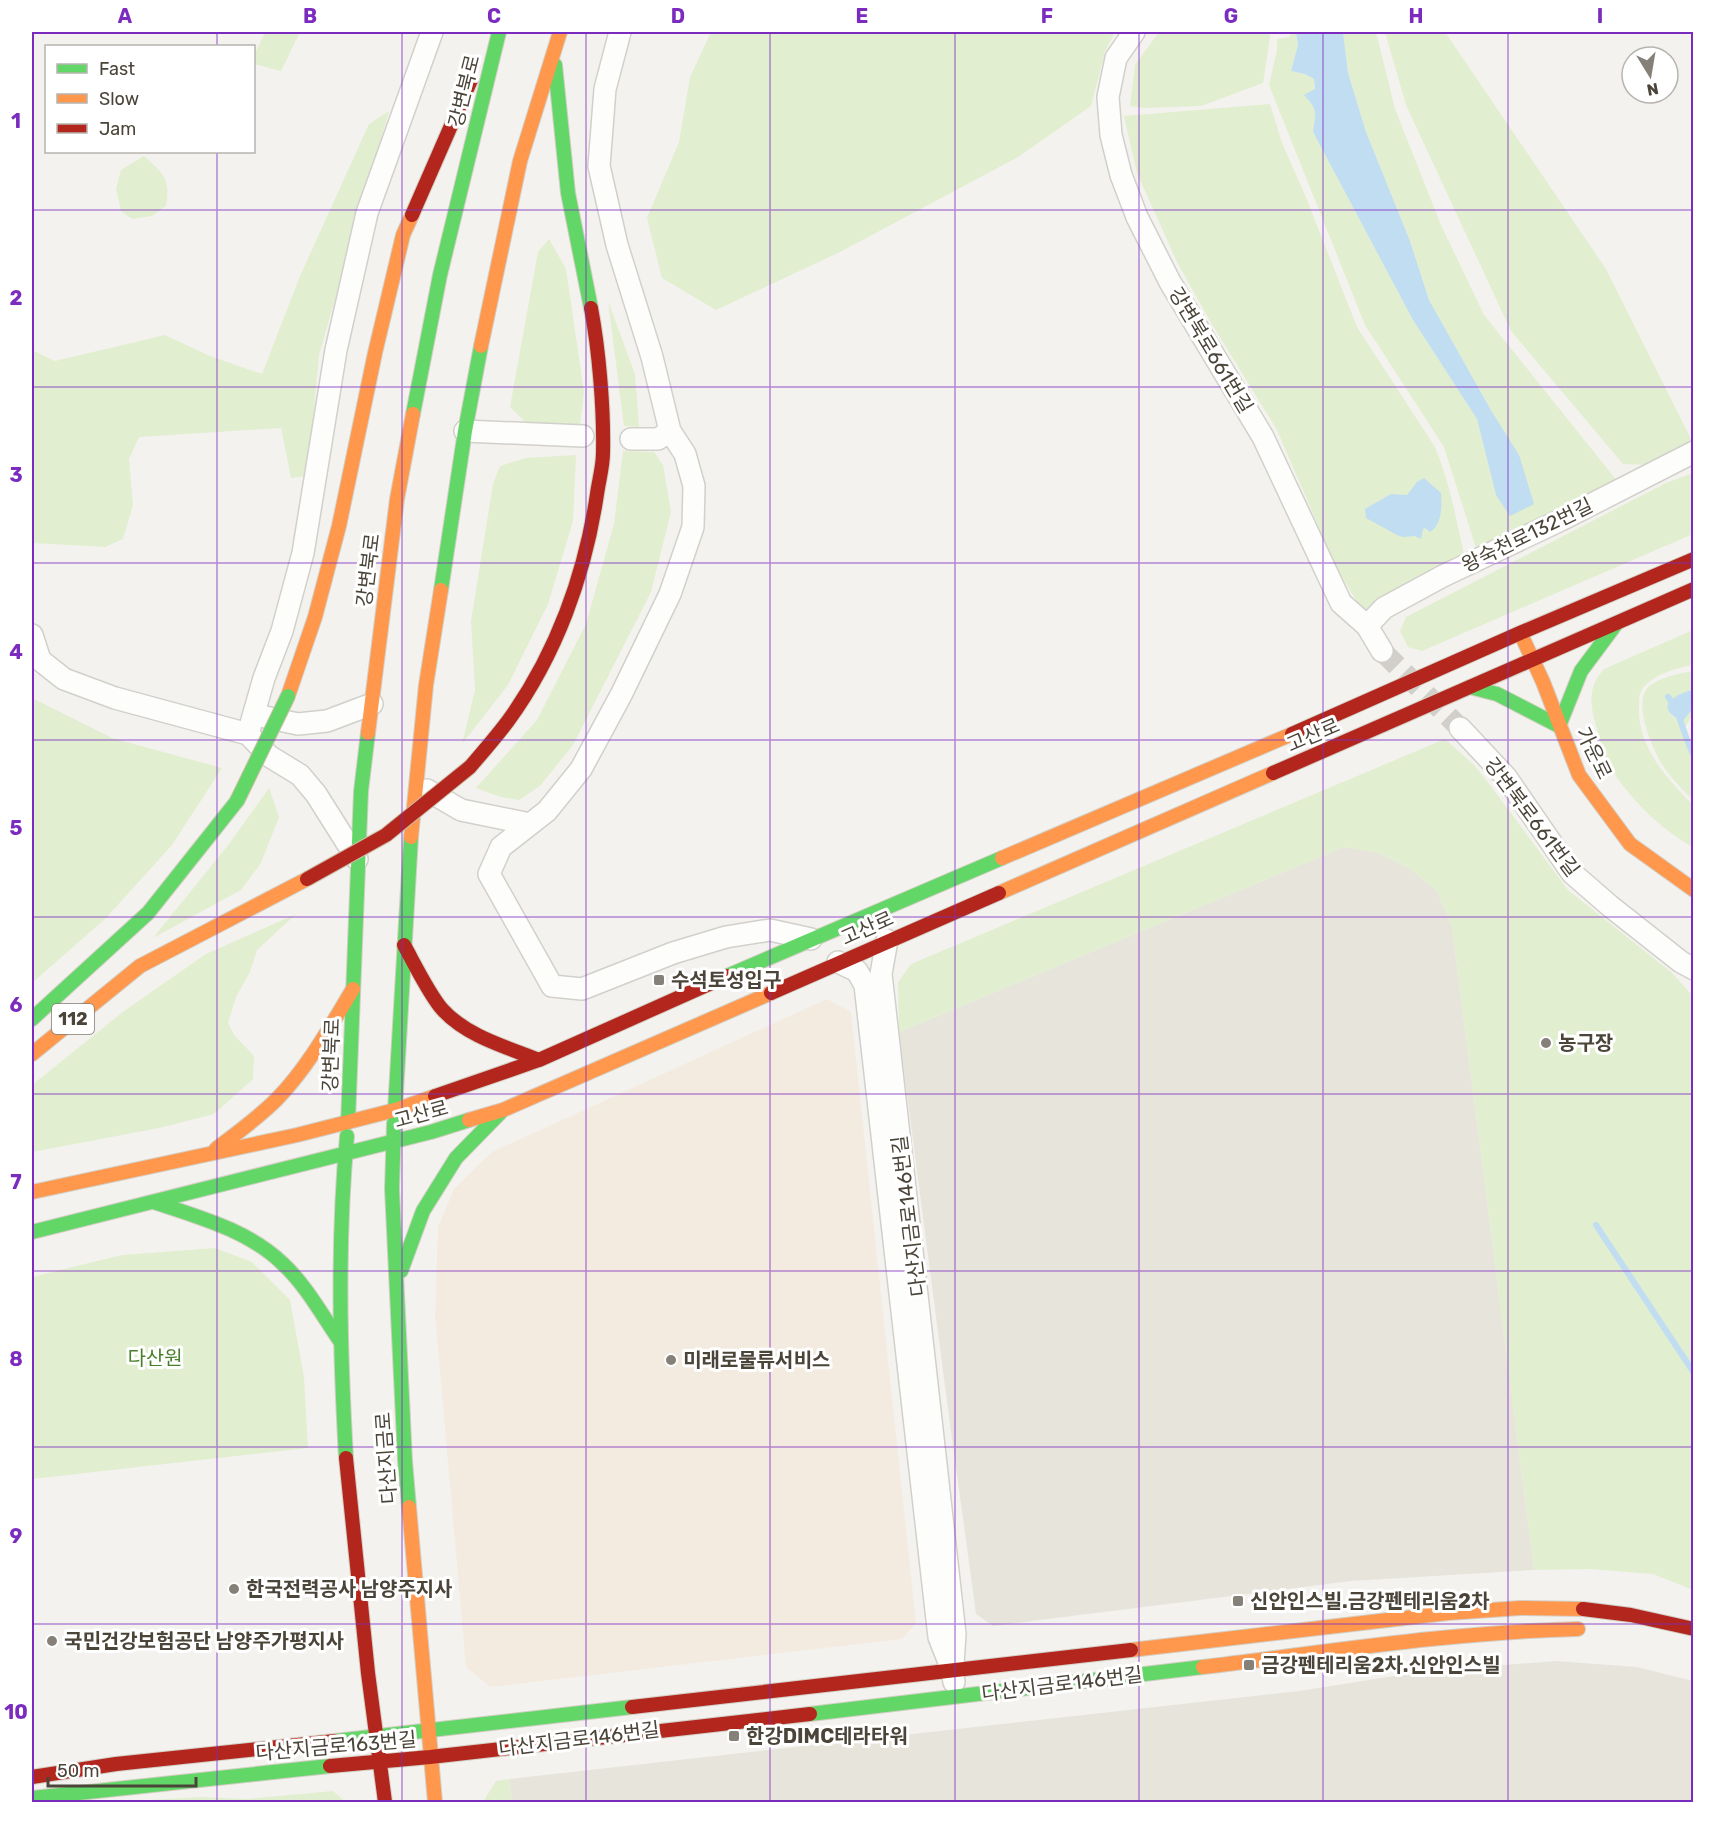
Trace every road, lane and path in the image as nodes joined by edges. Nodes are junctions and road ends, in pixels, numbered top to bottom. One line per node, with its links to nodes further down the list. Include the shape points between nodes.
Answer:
1 (432, 32): 23 (street, via 367,213 336,350 303,553)
2 (492, 32): 36 (main road, 112, bridge, via 403,235 339,526 315,617 288,696 237,801 180,875 148,913)
3 (499, 32): 22 (main road, 강변북로, via 440,275 407,442)
4 (560, 32): 7 (main road)
5 (620, 32): 9 (street, via 605,90 599,166 617,245)
6 (1134, 32): 16 (street, 강변북로661번길, via 1116,58 1108,97 1111,135 1137,217 1170,282 1263,437 1341,603)
7 (554, 52): 8 (main road, via 520,161); 37 (main road, 112, bridge, via 568,193 592,315 603,454 593,521 561,628 507,721 470,768 386,835 140,966)
8 (465, 431): 10 (street); 26 (main road)
9 (670, 431): 11 (street, via 658,439); 27 (street, via 685,454 694,486 693,527 670,594 581,769 547,811)
10 (583, 436)
11 (631, 439)
12 (1694, 452): 16 (street, 왕숙천로132번길, via 1443,576 1384,608)
13 (1694, 559): 17 (main road, 고산로)
14 (1694, 588): 15 (main road, 고산로)
15 (1616, 624): 20 (main road, 고산로); 24 (main road, via 1581,671)
16 (1367, 626): 19 (street, 강변북로661번길)
17 (1520, 633): 20 (main road, 가운로); 30 (main road, 고산로, via 1209,771)
18 (32, 635): 23 (street, via 40,660 64,679 126,702)
19 (1382, 651)
20 (1532, 658): 21 (main road, 고산로); 24 (main road, 가운로)
21 (1470, 687): 24 (main road, via 1497,694); 31 (main road, 고산로)
22 (372, 704): 23 (street, via 327,721); 28 (main road, 강변북로)
23 (251, 724): 28 (street, via 269,756 300,775 316,794)
24 (1559, 726): 29 (main road, 가운로, via 1579,776 1629,844)
25 (1460, 728): 34 (street, 강변북로661번길, via 1506,777 1572,873)
26 (415, 783): 27 (street, via 460,810); 32 (main road)
27 (530, 824): 30 (street, via 501,847 489,874 552,986 582,989 672,953 726,937 770,930)
28 (357, 859): 35 (main road, 강변북로)
29 (1694, 890)
30 (811, 939): 38 (main road, 고산로)
31 (887, 940): 33 (main road, 고산로); 52 (street, 다산지금로146번길, via 881,974 954,1622)
32 (404, 945): 38 (main road, via 441,1008 461,1026); 39 (main road)
33 (838, 962): 40 (main road, 고산로); 52 (street, 다산지금로146번길, via 856,971 865,985 939,1638)
34 (1694, 969)
35 (353, 989): 41 (main road, 강변북로); 44 (main road, via 285,1090 257,1118)
36 (32, 1019)
37 (32, 1054)
38 (539, 1060): 39 (main road, 고산로)
39 (395, 1110): 41 (main road, 고산로); 42 (main road, 다산지금로)
40 (503, 1110): 42 (main road, 고산로); 48 (main road, via 456,1158 423,1211)
41 (348, 1122): 43 (main road, 다산지금로); 44 (main road, 고산로)
42 (394, 1142): 43 (main road, 고산로); 48 (main road, 다산지금로)
43 (346, 1154): 46 (main road, 고산로); 49 (main road, 다산지금로, via 340,1203)
44 (209, 1155): 45 (main road, 고산로)
45 (32, 1192)
46 (154, 1202): 47 (main road, 고산로); 49 (main road, via 229,1229 272,1254 295,1278)
47 (32, 1232)
48 (396, 1282): 54 (main road, 다산지금로, via 405,1461)
49 (340, 1341): 55 (main road, 다산지금로, via 346,1466)
50 (1694, 1629): 52 (main road, 다산지금로146번길, via 1593,1610 1484,1610)
51 (1588, 1630): 53 (main road, 다산지금로146번길, via 1537,1630 1407,1642)
52 (952, 1670): 53 (street); 54 (main road, 다산지금로146번길)
53 (957, 1697): 56 (main road, 다산지금로146번길)
54 (428, 1730): 55 (main road, 다산지금로163번길); 56 (main road, 다산지금로)
55 (377, 1736): 57 (main road, 다산지금로); 58 (main road, 다산지금로163번길)
56 (430, 1757): 57 (main road, 다산지금로163번길); 61 (main road, 다산지금로)
57 (380, 1761): 59 (main road, 다산지금로163번길); 60 (main road, 다산지금로)
58 (32, 1777)
59 (32, 1798)
60 (385, 1803)
61 (435, 1803)

